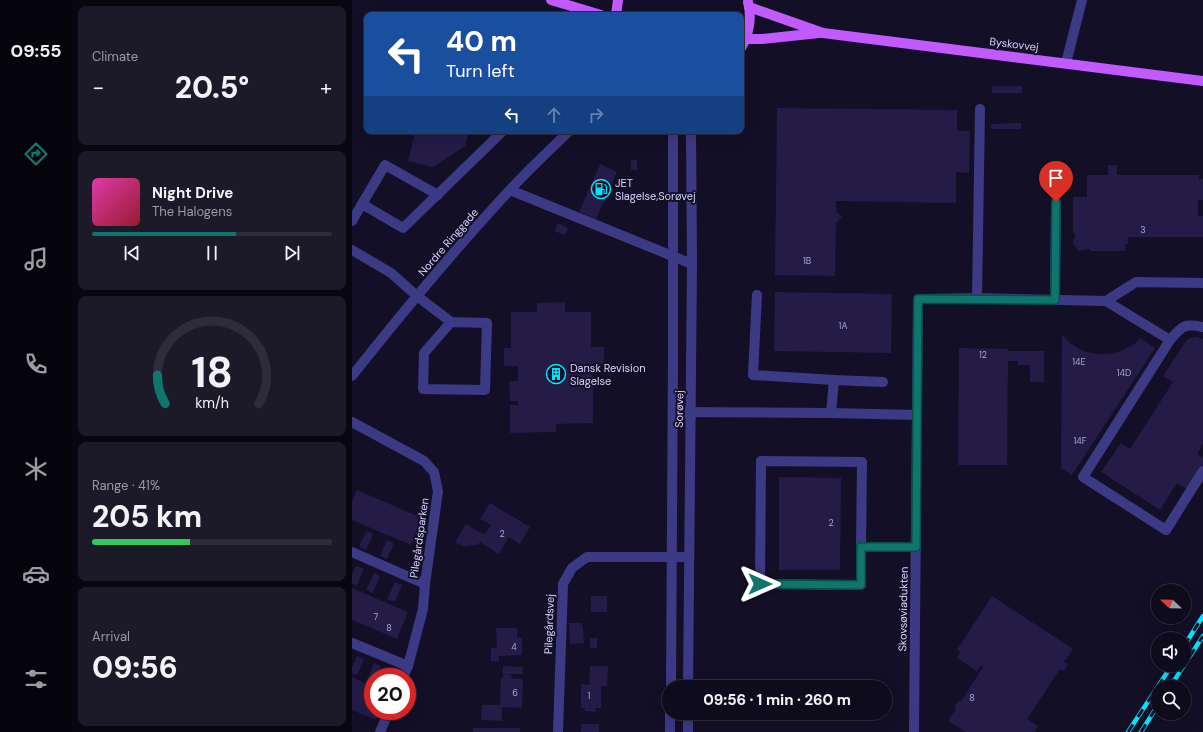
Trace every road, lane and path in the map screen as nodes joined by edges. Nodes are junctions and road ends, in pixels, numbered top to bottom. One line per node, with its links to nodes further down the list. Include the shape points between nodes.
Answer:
1 (551, 0): 5 (main road)
2 (618, 0): 6 (main road)
3 (1082, 0): 10 (street)
4 (748, 3): 7 (main road, Byskovvej); 8 (main road, via 749,23)
5 (591, 12)
6 (616, 12)
7 (823, 33): 9 (main road, Byskovvej, via 762,39); 10 (main road, Byskovvej)
8 (744, 40)
9 (744, 44)
10 (1066, 63): 11 (main road, Byskovvej)
11 (1203, 81)
12 (980, 109): 28 (street)
13 (500, 134): 18 (street)
14 (566, 134): 17 (street, Nordre Ringgade)
15 (673, 134): 23 (street, Sorøvej)
16 (691, 134): 24 (street, Sorøvej)
17 (510, 190): 23 (street); 27 (street, Nordre Ringgade)
18 (438, 195): 20 (street, via 403,228); 20 (street, via 385,165)
19 (1056, 202): 29 (street)
20 (362, 204): 21 (street)
21 (352, 220)
22 (352, 250): 27 (street, via 391,273)
23 (673, 256): 24 (street); 37 (street, Sorøvej)
24 (692, 264): 38 (street, Sorøvej)
25 (1203, 283): 30 (street, via 1136,282)
26 (757, 295): 35 (street, via 753,375)
27 (417, 296): 31 (street); 34 (street, Nordre Ringgade)
28 (977, 298): 29 (street, Skovsøviadukten); 40 (street, Skovsøviadukten, via 918,299)
29 (1055, 300): 30 (street, Skovsøviadukten)
30 (1106, 300): 33 (street)
31 (451, 322): 31 (street, via 487,323 485,390 423,388 424,353)
32 (1203, 327): 33 (street, via 1191,324 1180,328)
33 (1170, 340): 42 (street, via 1083,477 1166,530)
34 (352, 376)
35 (834, 380): 36 (street); 39 (street)
36 (883, 382)
37 (673, 412): 38 (street); 46 (street, Sorøvej)
38 (690, 412): 39 (street); 47 (street, Sorøvej)
39 (831, 413): 40 (street)
40 (917, 415): 44 (street, Skovsøviadukten)
41 (352, 422): 48 (street, Pilegårdsparken, via 424,461 434,472 438,491)
42 (1203, 471)
43 (861, 547): 43 (street, via 862,462 761,461 760,584 861,585); 44 (street)
44 (916, 547): 60 (street, Skovsøviadukten)
45 (352, 552): 48 (street)
46 (671, 557): 47 (street, Pilegårdsvej); 51 (street, Sorøvej); 57 (street, Pilegårdsvej, via 587,557 572,568 562,584)
47 (689, 557): 52 (street, Sorøvej)
48 (425, 584): 50 (street, Pilegårdsparken, via 423,609)
49 (352, 643): 50 (street)
50 (408, 666)
51 (670, 680)
52 (688, 680)
53 (385, 720): 56 (street)
54 (670, 720): 58 (street)
55 (688, 720): 59 (street)
56 (380, 732)
57 (558, 732)
58 (670, 732)
59 (688, 732)
60 (914, 732)

